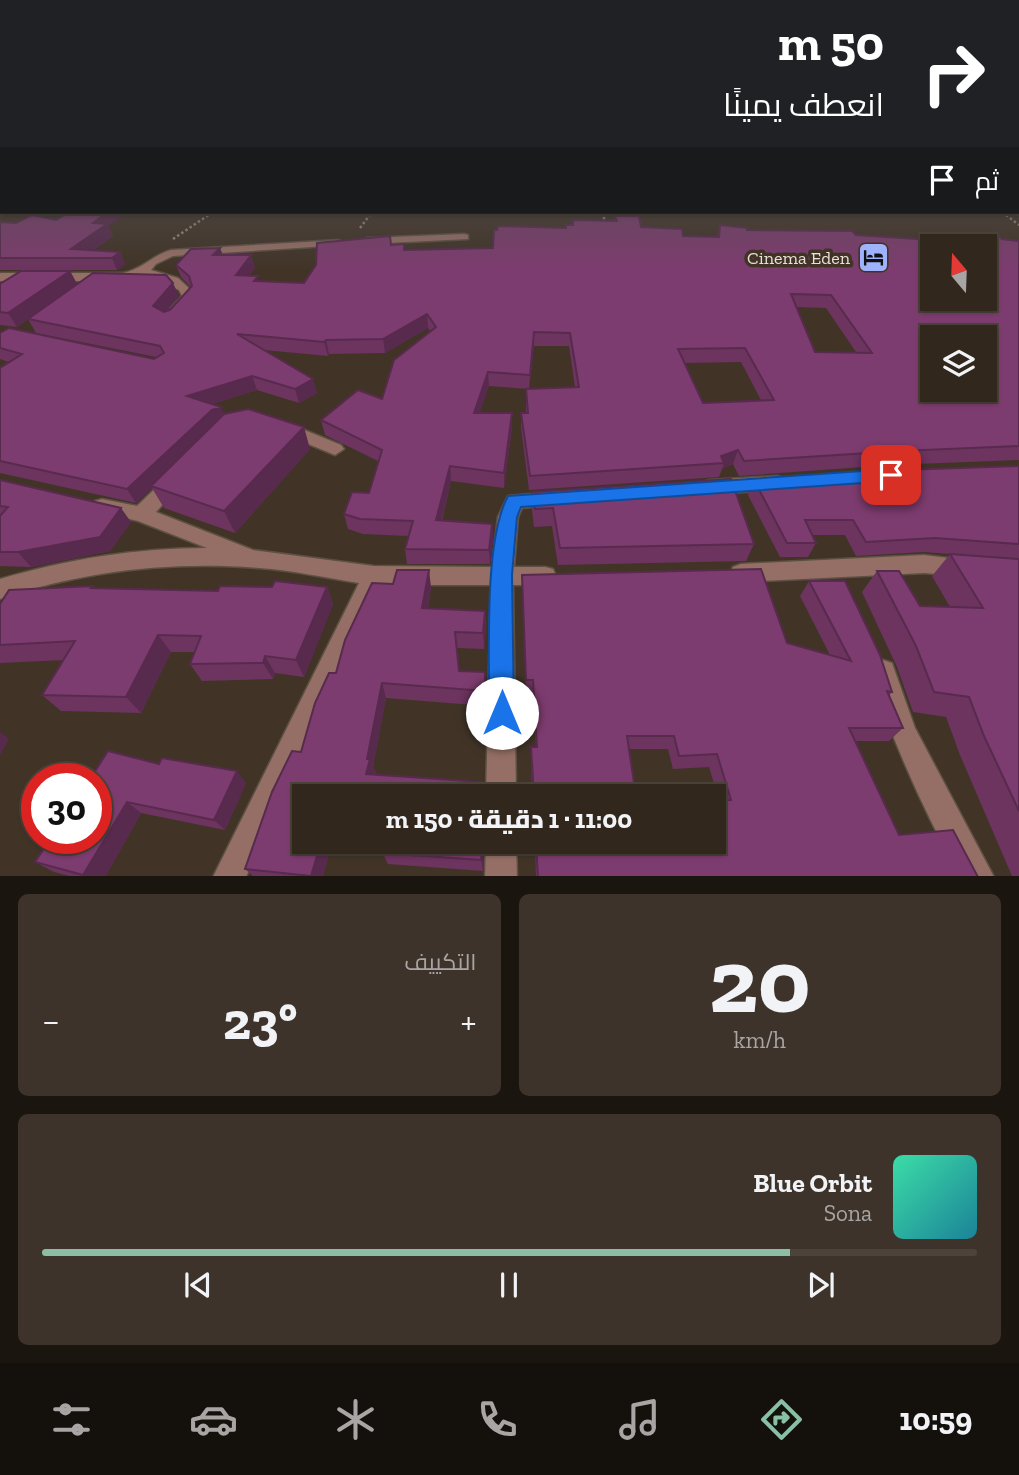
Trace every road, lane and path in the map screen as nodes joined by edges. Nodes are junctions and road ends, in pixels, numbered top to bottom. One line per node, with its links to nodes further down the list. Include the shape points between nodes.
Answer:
1 (210, 214): 7 (path, via 179,233)
2 (603, 214): 5 (path)
3 (1005, 214): 4 (path)
4 (1019, 225)
5 (610, 231)
6 (464, 237): 7 (street, via 222,248)
7 (160, 257): 8 (street)
8 (144, 272): 10 (street); 12 (street, via 187,290 189,297)
9 (0, 277): 10 (street)
10 (97, 278): 11 (street)
11 (78, 292)
12 (169, 319)
13 (272, 423): 14 (street)
14 (335, 449)
15 (189, 467): 20 (street)
16 (797, 481): 17 (street)
17 (690, 488)
18 (571, 498): 26 (street, via 515,500 508,517)
19 (79, 500): 20 (street)
20 (141, 514): 21 (street)
21 (258, 559): 25 (street); 28 (street, via 156,557 85,566)
22 (989, 569): 23 (street, via 925,564)
23 (837, 570): 24 (street); 29 (street)
24 (716, 573)
25 (374, 575): 26 (street); 33 (street)
26 (502, 575): 27 (street); 31 (street)
27 (569, 576)
28 (0, 589)
29 (848, 595)
30 (871, 644): 35 (street, via 904,734)
31 (501, 784)
32 (501, 854): 34 (street)
33 (229, 876)
34 (501, 876)
35 (977, 876)

